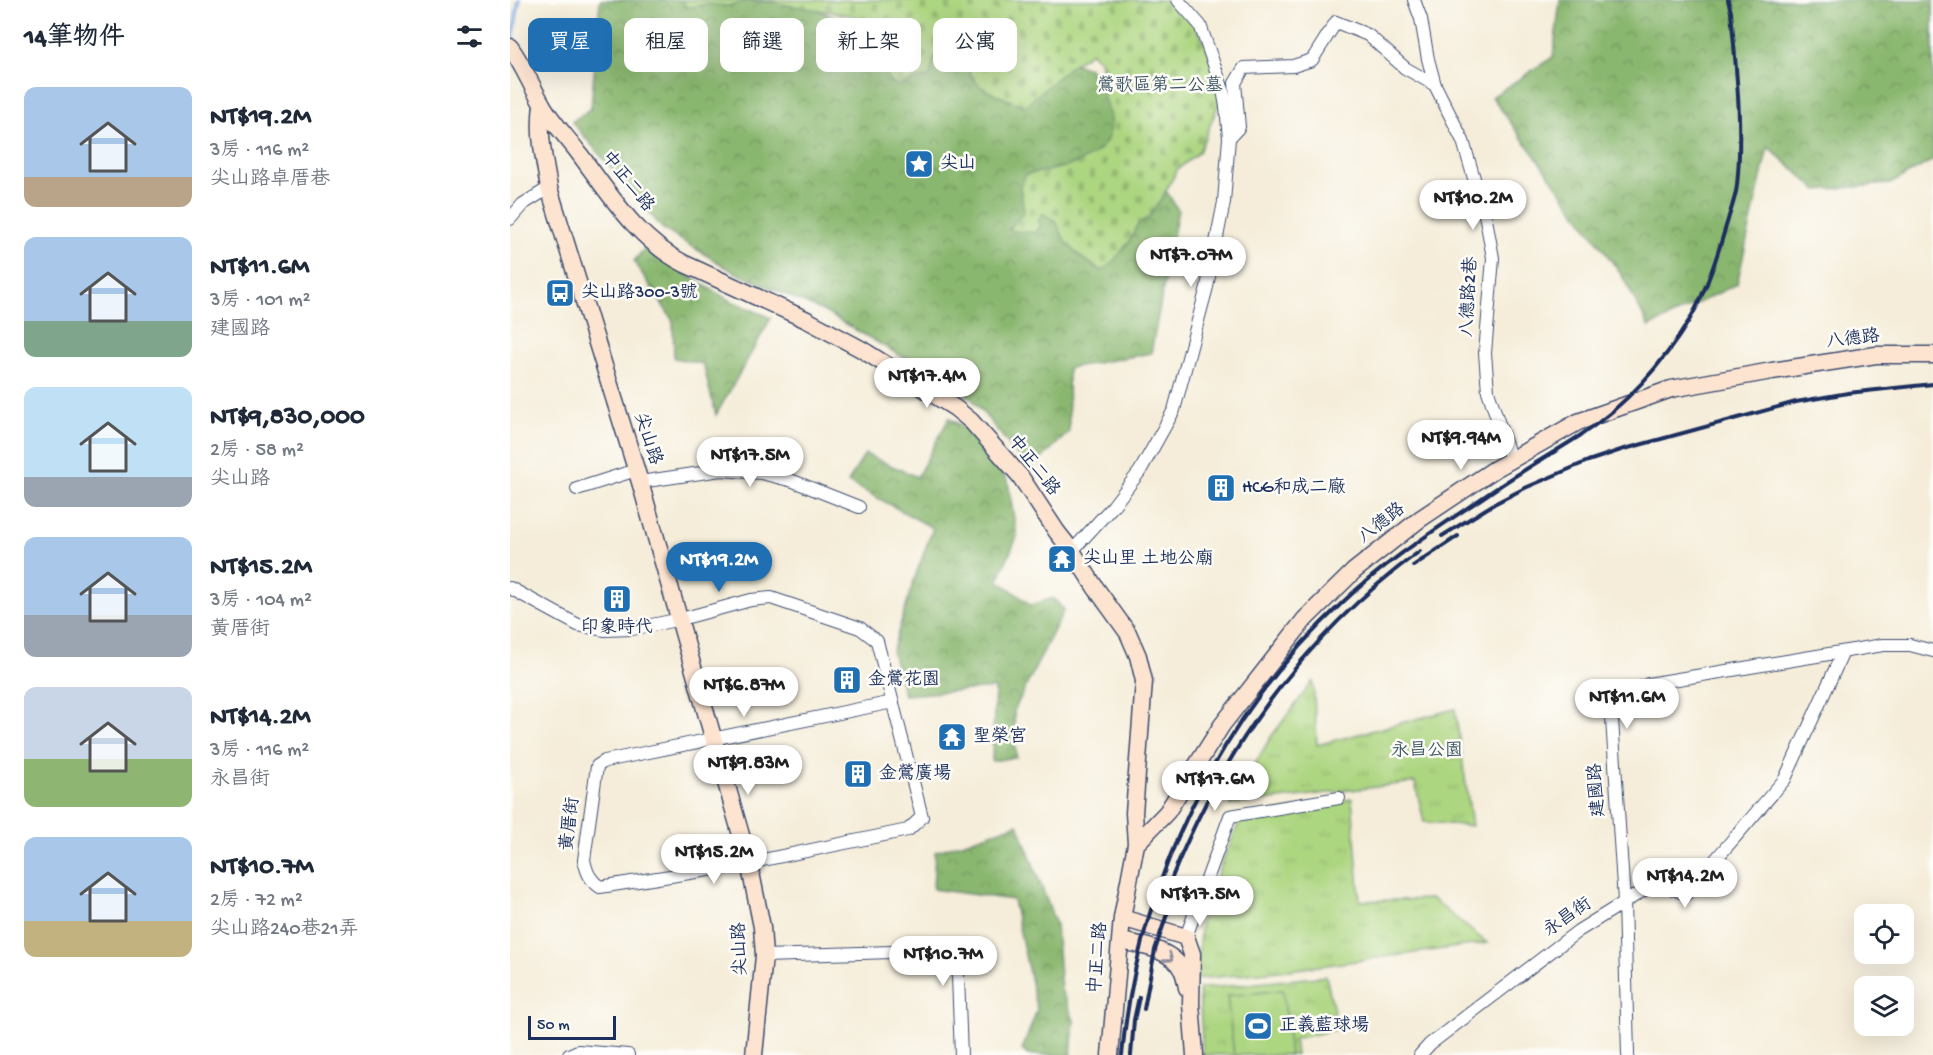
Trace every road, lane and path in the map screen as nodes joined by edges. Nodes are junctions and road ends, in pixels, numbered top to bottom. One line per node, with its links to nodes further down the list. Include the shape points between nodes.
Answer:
1 (1178, 0): 6 (street, via 1200,25 1227,107)
2 (1414, 0): 4 (street, 八德路2巷)
3 (512, 50): 5 (street, 中正二路)
4 (1436, 85): 6 (street, via 1405,68 1368,35 1336,22 1312,60 1293,66 1244,68 1235,83 1239,127); 10 (street, 八德路2巷, via 1463,141 1486,219 1493,258 1485,353 1488,391)
5 (542, 105): 7 (street, 尖山路, via 540,139); 14 (street, 中正二路, via 618,206 652,243 676,260 843,339 956,408 1020,476)
6 (1229, 138): 14 (street, via 1224,202 1207,288 1173,410 1140,471)
7 (549, 189): 8 (street, via 523,204); 11 (street, 尖山路)
8 (510, 219)
9 (1933, 356): 10 (street, 八德路, via 1876,355 1671,389 1578,422)
10 (1511, 460): 22 (street, 八德路, via 1420,519 1354,571 1305,619 1222,725 1167,812)
11 (638, 476): 12 (street); 13 (street, via 722,470 761,473); 16 (street, 尖山路)
12 (577, 489)
13 (859, 507)
14 (1072, 551): 22 (street, 中正二路, via 1128,633 1144,681 1134,813)
15 (510, 588): 16 (street, via 578,625 605,630)
16 (681, 619): 19 (street, via 771,598 860,627 877,641); 20 (street, 尖山路)
17 (1933, 651): 18 (street, 建國路, via 1910,645 1883,645)
18 (1843, 652): 24 (street, 永昌街, via 1785,779 1686,894 1657,882); 24 (street, 建國路, via 1648,684 1621,701 1612,719)
19 (893, 702): 20 (street); 23 (street, via 922,817 908,830)
20 (714, 739): 23 (street, 尖山路); 23 (street, 黃厝街, via 605,761 597,766 584,860 586,872 600,887)
21 (1339, 798): 26 (street, via 1230,816)
22 (1136, 844): 25 (street, 中正二路)
23 (749, 863): 28 (street, 尖山路)
24 (1624, 901): 36 (street, 永昌街, via 1569,938); 37 (street, 建國路)
25 (1122, 918): 26 (street); 27 (street, 中正二路)
26 (1186, 937): 29 (street, via 1192,954)
27 (1120, 941): 29 (street, one-way to 29, via 1171,957 1182,969); 34 (street, 中正二路)
28 (764, 956): 32 (street, 尖山路); 33 (street, via 957,950)
29 (1191, 1004): 35 (street)
30 (569, 1055): 31 (street, via 578,1051)
31 (628, 1055)
32 (754, 1055)
33 (961, 1055)
34 (1110, 1055)
35 (1195, 1055)
36 (1420, 1055)
37 (1628, 1055)

